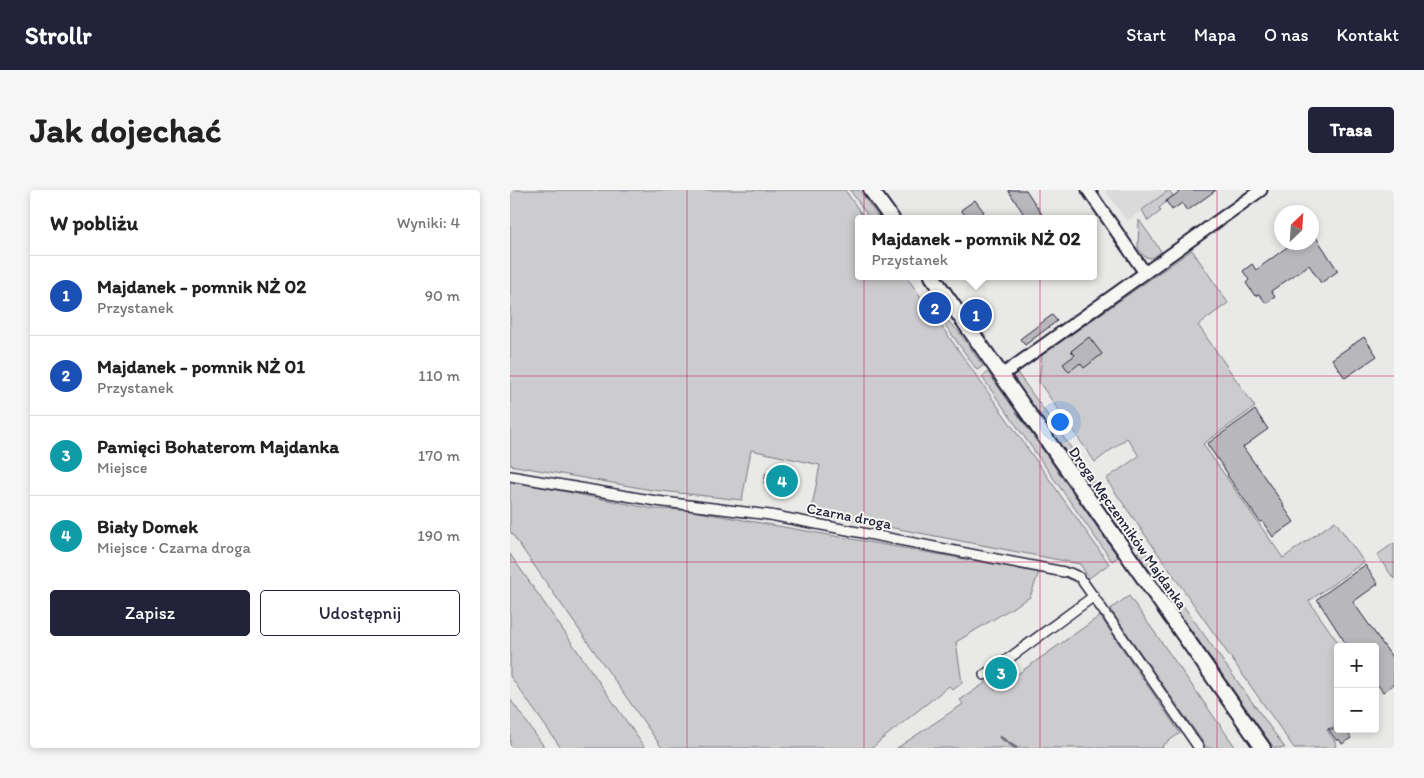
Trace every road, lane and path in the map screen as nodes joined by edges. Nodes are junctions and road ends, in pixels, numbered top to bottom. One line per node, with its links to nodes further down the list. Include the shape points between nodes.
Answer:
1 (872, 190): 4 (street)
2 (1088, 190): 5 (street)
3 (1261, 190): 5 (street)
4 (889, 215)
5 (1145, 273): 7 (street)
6 (935, 280): 7 (street, Droga Męczenników Majdanka)
7 (1002, 375): 12 (street, Droga Męczenników Majdanka)
8 (510, 476): 9 (street, Czarna droga, via 656,501 770,515 1067,572 1081,579)
9 (1094, 596): 10 (street); 11 (street)
10 (984, 675)
11 (1199, 748)
12 (1263, 748)

